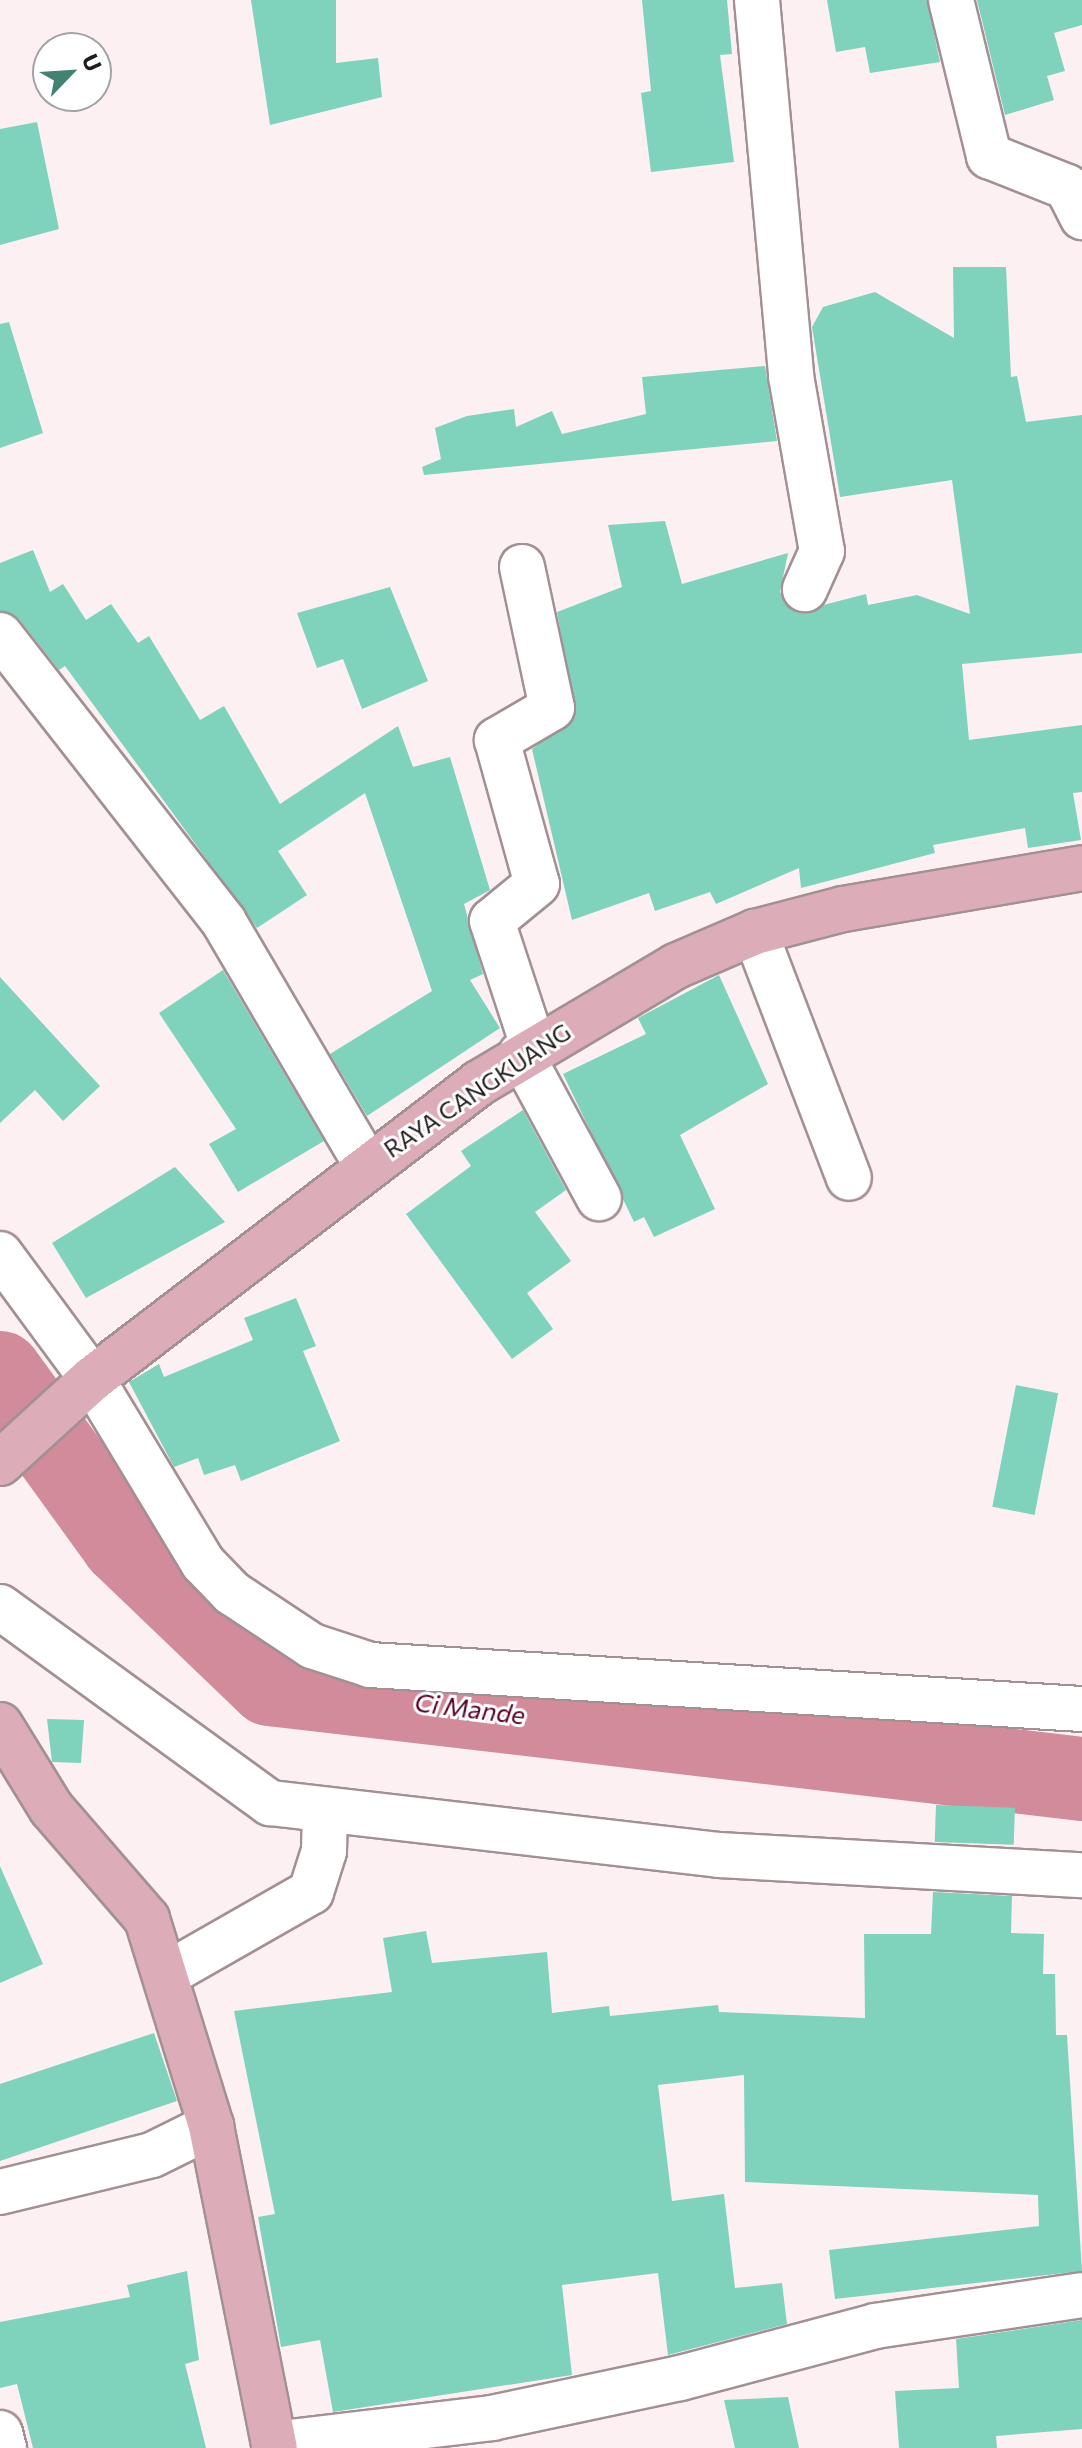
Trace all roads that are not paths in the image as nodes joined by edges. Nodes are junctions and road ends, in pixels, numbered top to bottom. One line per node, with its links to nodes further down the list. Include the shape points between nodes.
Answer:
1 (757, 0): 5 (street, via 791,376 822,551)
2 (951, 0): 3 (street, via 989,156 1067,187)
3 (1082, 217)
4 (522, 567): 9 (street, via 552,708 497,740 537,884 492,921)
5 (805, 589)
6 (0, 635): 10 (street, via 224,922)
7 (1082, 868): 8 (main road, RAYA CANGKUANG)
8 (755, 932): 9 (main road, RAYA CANGKUANG); 11 (street)
9 (527, 1050): 10 (main road, RAYA CANGKUANG); 12 (street)
10 (367, 1166): 14 (main road, RAYA CANGKUANG)
11 (849, 1178)
12 (599, 1198)
13 (0, 1254): 14 (street)
14 (92, 1379): 15 (main road, RAYA CANGKUANG); 17 (street, via 203,1563 232,1593 312,1646 370,1665)
15 (0, 1463)
16 (0, 1607): 19 (street, via 270,1803)
17 (1082, 1709)
18 (0, 1725): 21 (main road, via 51,1808 147,1919)
19 (325, 1811): 20 (street, via 719,1855); 21 (street, via 324,1851 311,1892)
20 (1082, 1875)
21 (167, 1974): 22 (main road)
22 (211, 2126): 23 (street, via 152,2155); 26 (main road)
23 (0, 2192)
24 (1082, 2295): 26 (street, via 875,2326 680,2378 492,2418)
25 (0, 2433): 27 (street)
26 (275, 2446)
27 (4, 2448)

